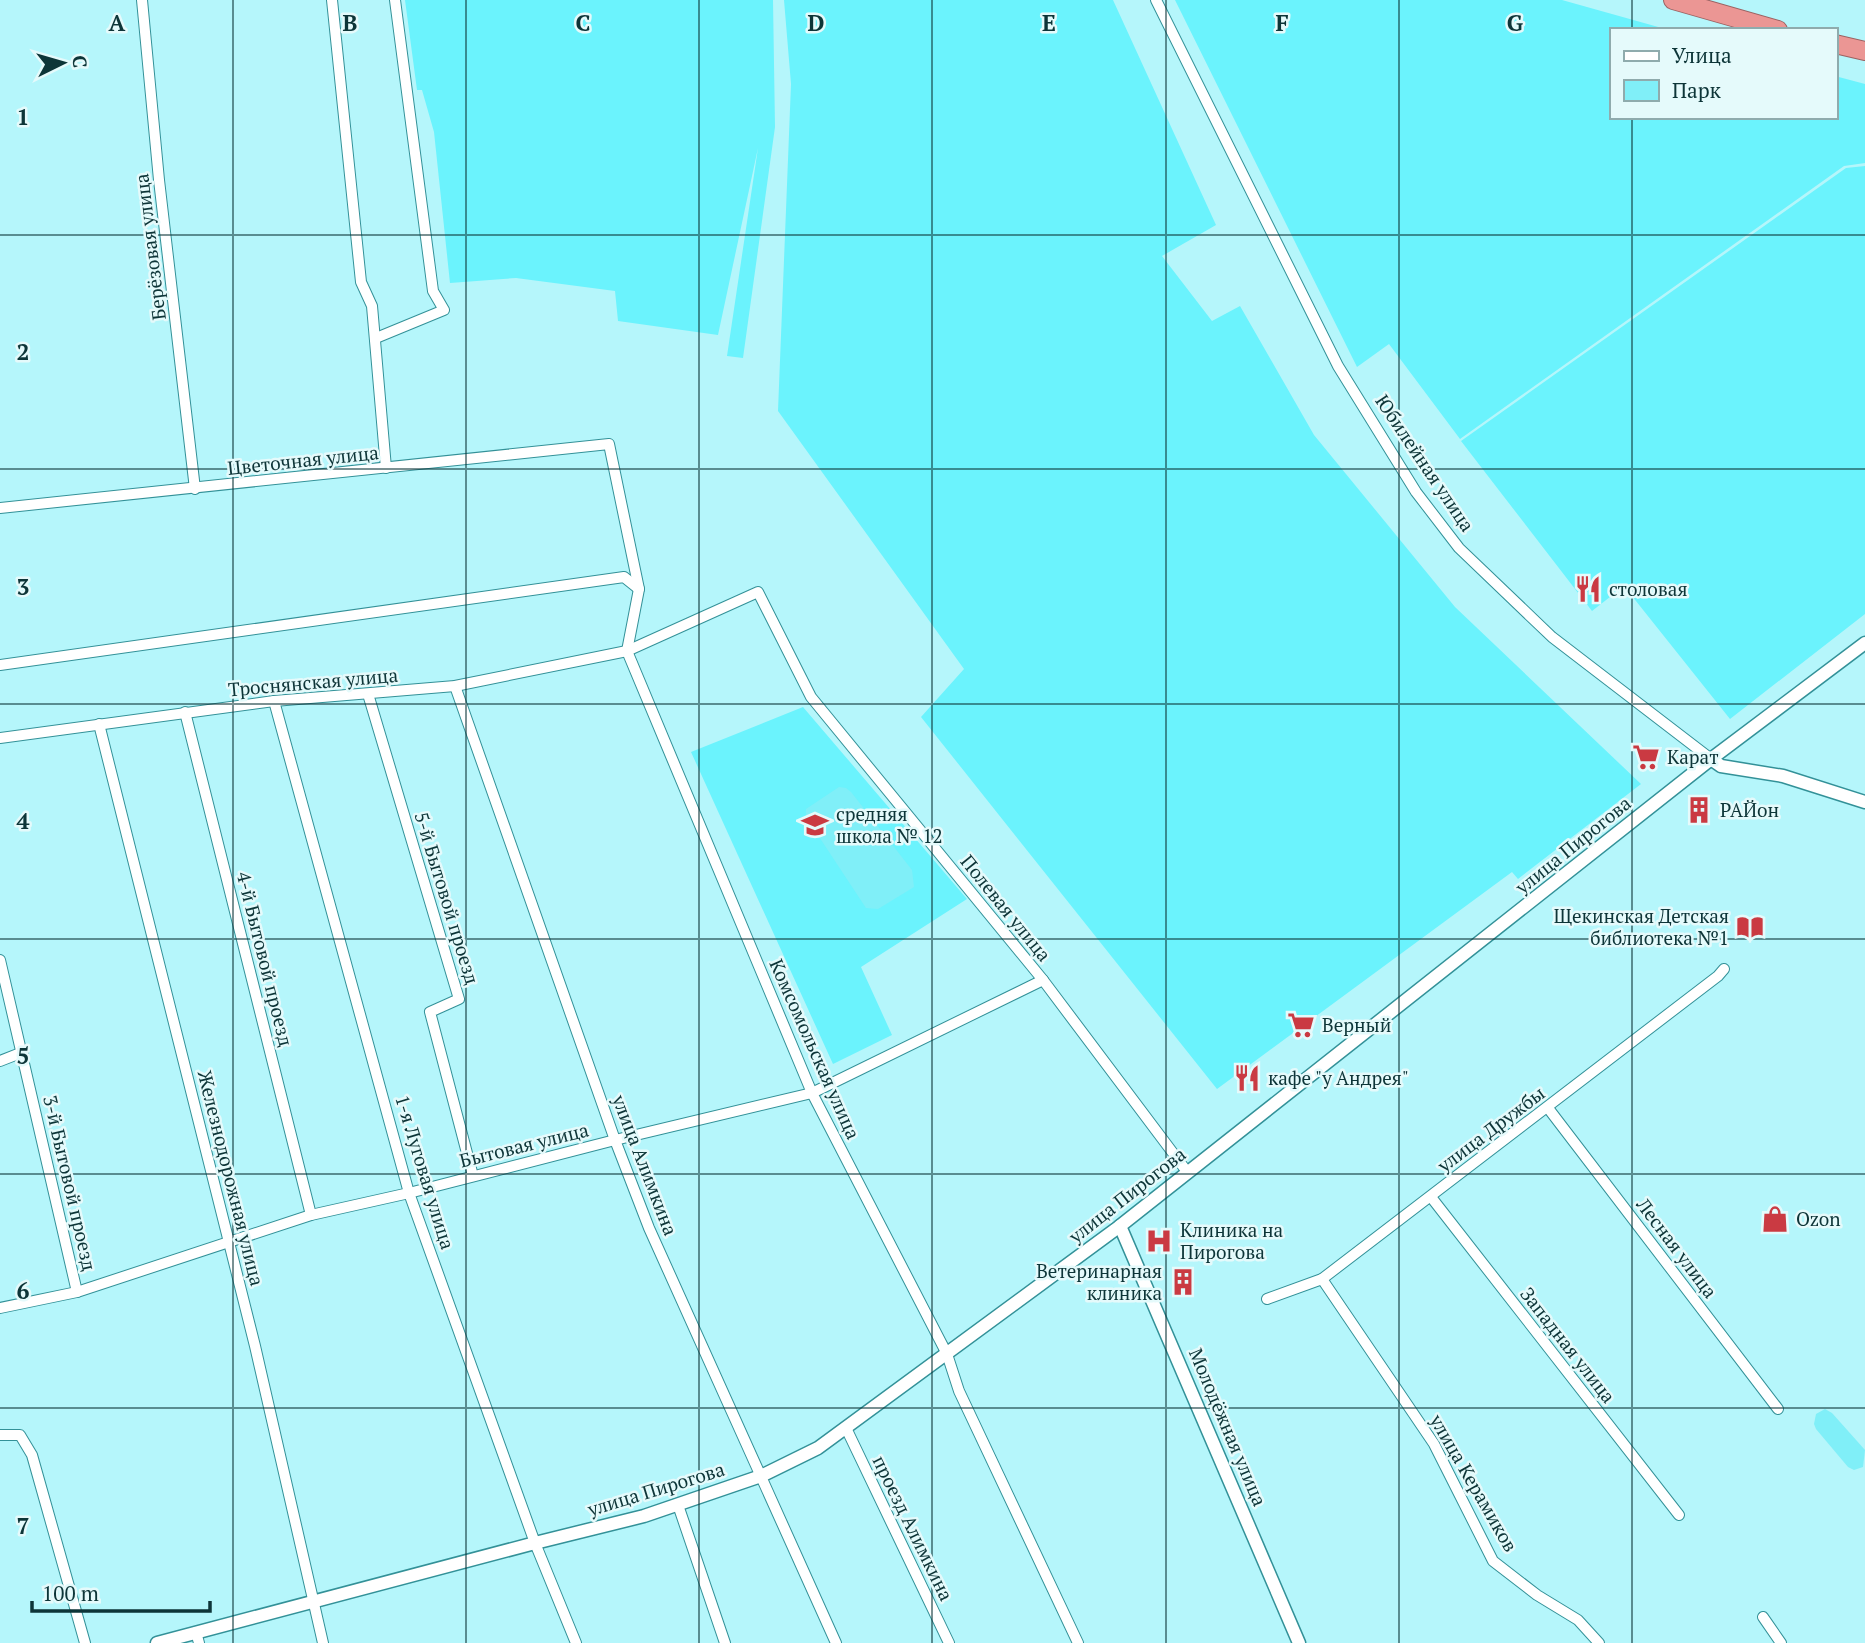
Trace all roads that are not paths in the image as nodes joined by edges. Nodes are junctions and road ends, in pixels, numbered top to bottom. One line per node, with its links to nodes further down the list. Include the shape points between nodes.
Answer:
1 (142, 0): 11 (street, Берёзовая улица)
2 (332, 0): 9 (street, via 360,282 372,306)
3 (395, 0): 9 (street, via 433,291 444,310)
4 (1156, 0): 24 (street, Юбилейная улица, via 1338,366 1416,492 1459,548 1552,637)
5 (1673, 0): 6 (highway)
6 (1770, 28)
7 (1837, 44): 8 (highway)
8 (1865, 51)
9 (376, 338): 10 (street)
10 (386, 468): 11 (street, Цветочная улица); 13 (street, Цветочная улица, via 609,444)
11 (195, 489): 12 (street, Цветочная улица)
12 (0, 508)
13 (639, 589): 16 (street); 17 (street, via 624,577)
14 (758, 592): 16 (street, Троснянская улица); 28 (street, Полевая улица, via 811,697)
15 (1865, 643): 24 (street, улица Пирогова)
16 (627, 651): 18 (street, Троснянская улица); 31 (street, Комсомольская улица)
17 (0, 665)
18 (455, 686): 19 (street, Троснянская улица); 33 (street, улица Алимкина)
19 (368, 694): 20 (street, Троснянская улица); 35 (street, 5-й Бытовой проезд, via 459,999 430,1012)
20 (274, 701): 21 (street, Троснянская улица); 36 (street, 1-я Луговая улица)
21 (185, 712): 22 (street, Троснянская улица); 38 (street, 4-й Бытовой проезд)
22 (99, 724): 23 (street, Троснянская улица); 40 (street, Железнодорожная улица)
23 (0, 738)
24 (1711, 759): 25 (street, Юбилейная улица, via 1721,766 1783,776); 34 (street, улица Пирогова)
25 (1865, 802)
26 (0, 960): 29 (street, 3-й Бытовой проезд)
27 (1724, 969): 32 (street, улица Дружбы)
28 (1043, 980): 31 (street, Бытовая улица); 34 (street, Полевая улица)
29 (23, 1052): 30 (street); 42 (street, 3-й Бытовой проезд)
30 (0, 1061)
31 (812, 1093): 33 (street, Бытовая улица); 45 (street, Комсомольская улица)
32 (1548, 1108): 37 (street, улица Дружбы); 46 (street, Лесная улица)
33 (615, 1140): 35 (street, Бытовая улица); 49 (street, улица Алимкина, via 649,1228)
34 (1188, 1173): 39 (street, улица Пирогова)
35 (473, 1176): 36 (street, Бытовая улица)
36 (409, 1193): 38 (street, Бытовая улица); 52 (street, 1-я Луговая улица)
37 (1431, 1197): 41 (street, улица Дружбы); 51 (street, Западная улица)
38 (311, 1215): 40 (street, Бытовая улица)
39 (1120, 1226): 45 (street, улица Пирогова); 64 (street, Молодёжная улица)
40 (228, 1241): 42 (street, Бытовая улица); 53 (street, Железнодорожная улица)
41 (1322, 1279): 43 (street, улица Дружбы); 65 (street, улица Керамиков, via 1434,1444 1493,1561 1578,1620)
42 (77, 1292): 44 (street, Бытовая улица)
43 (1267, 1299)
44 (0, 1308)
45 (947, 1354): 47 (street, улица Пирогова); 63 (street, Комсомольская улица, via 959,1391)
46 (1778, 1409)
47 (846, 1428): 49 (street, улица Пирогова, via 818,1448); 62 (street, проезд Алимкина)
48 (0, 1435): 56 (street, via 20,1435 32,1455)
49 (761, 1476): 50 (street, улица Пирогова); 61 (street, улица Алимкина)
50 (678, 1505): 52 (street, улица Пирогова); 60 (street)
51 (1679, 1515)
52 (536, 1543): 53 (street, улица Пирогова); 59 (street, 1-я Луговая улица)
53 (313, 1602): 55 (street, улица Пирогова); 58 (street, Железнодорожная улица)
54 (1763, 1618): 66 (street)
55 (197, 1638): 57 (street, улица Пирогова)
56 (85, 1643)
57 (157, 1643)
58 (323, 1643)
59 (576, 1643)
60 (725, 1643)
61 (836, 1643)
62 (949, 1643)
63 (1078, 1643)
64 (1299, 1643)
65 (1599, 1643)
66 (1782, 1643)

